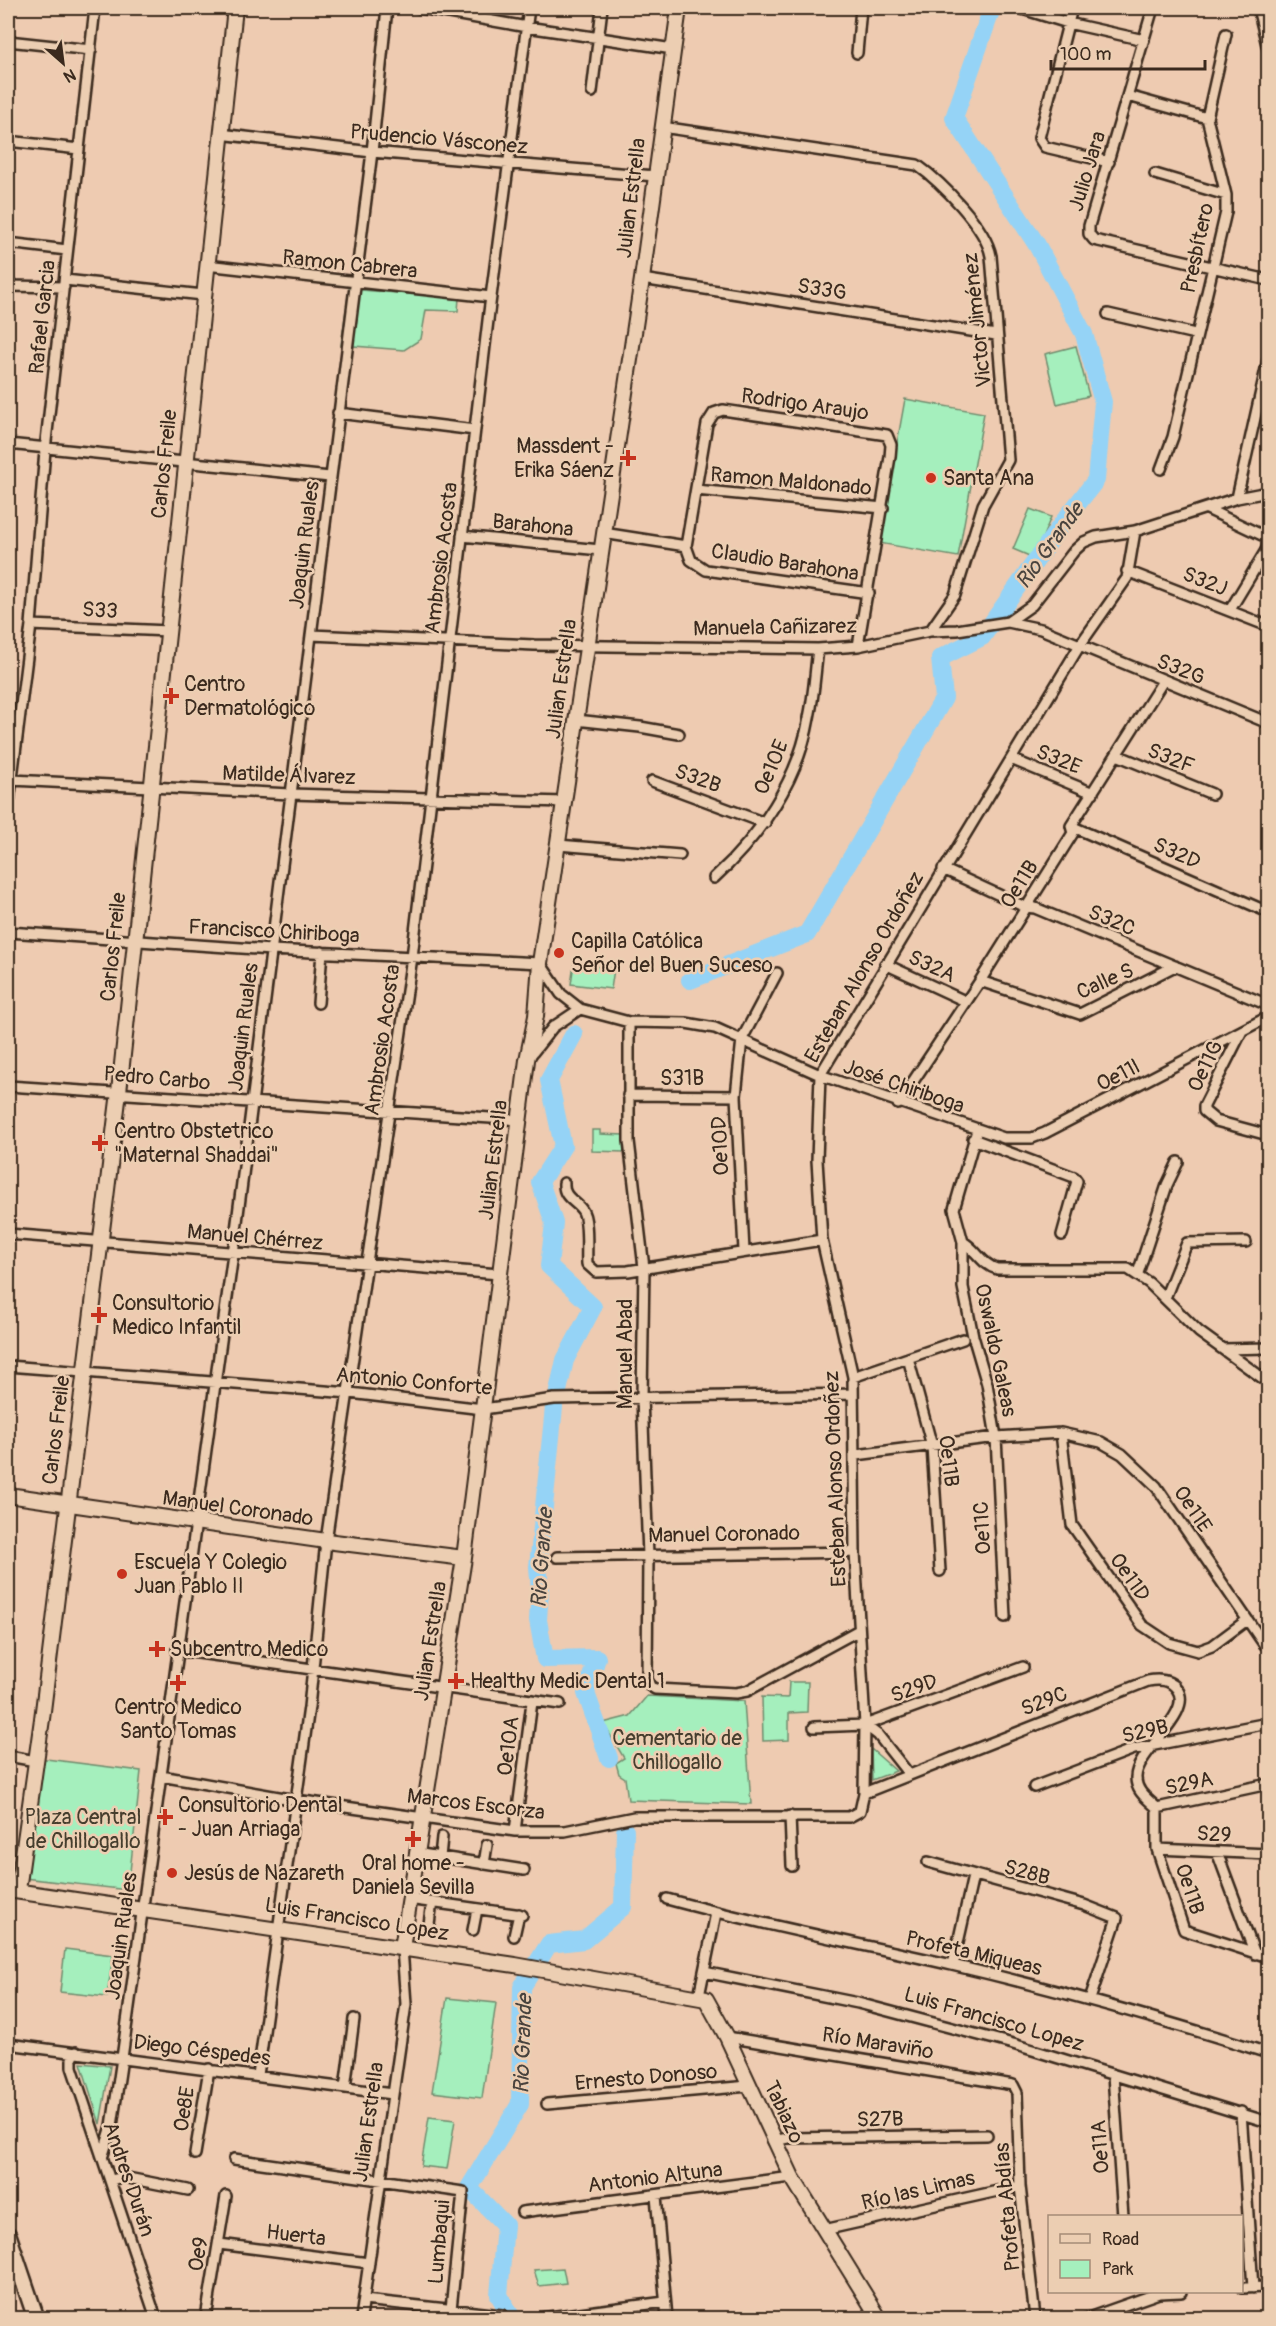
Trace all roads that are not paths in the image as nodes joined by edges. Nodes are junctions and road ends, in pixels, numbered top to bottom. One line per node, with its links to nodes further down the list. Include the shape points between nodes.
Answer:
1 (96, 8): 21 (street, Rafael Garcia)
2 (235, 8): 27 (street, Carlos Freile)
3 (387, 8): 30 (street, Joaquin Ruales)
4 (420, 8): 14 (street)
5 (529, 8): 14 (street, Ambrosio Acosta)
6 (602, 8): 16 (street)
7 (679, 8): 19 (street, Julian Estrella)
8 (861, 8): 22 (street)
9 (1020, 8): 13 (street)
10 (1072, 8): 13 (street)
11 (1153, 8): 17 (street, Julio Jara)
12 (1258, 8): 20 (street)
13 (1068, 24): 17 (street); 31 (street, via 1038,133 1044,147)
14 (527, 27): 16 (street); 32 (street, Ambrosio Acosta)
15 (1226, 34): 25 (street, Presbítero)
16 (599, 39): 19 (street); 23 (street)
17 (1144, 40): 24 (street, Julio Jara)
18 (8, 41): 21 (street)
19 (673, 49): 26 (street, Julian Estrella)
20 (1269, 49)
21 (91, 50): 29 (street, Rafael Garcia)
22 (857, 53)
23 (592, 92)
24 (1128, 96): 25 (street); 31 (street, Julio Jara)
25 (1207, 118): 35 (street, Presbítero)
26 (662, 127): 34 (street, Julian Estrella); 49 (street, Victor Jiménez, via 917,165 974,222 986,241 991,256)
27 (220, 135): 30 (street, Prudencio Vásconez); 38 (street, Carlos Freile)
28 (8, 141): 29 (street)
29 (79, 149): 37 (street, Rafael Garcia)
30 (372, 152): 32 (street, Prudencio Vásconez); 42 (street, Joaquin Ruales)
31 (1109, 162): 39 (street, Julio Jara, via 1089,226 1094,240)
32 (509, 164): 34 (street, Prudencio Vásconez); 46 (street, Ambrosio Acosta)
33 (1155, 174): 35 (street)
34 (655, 176): 40 (street, Julian Estrella)
35 (1226, 195): 39 (street, Presbítero, via 1226,213)
36 (8, 243): 37 (street)
37 (67, 250): 43 (street, Rafael Garcia)
38 (206, 265): 42 (street, Ramon Cabrera); 45 (street, Carlos Freile)
39 (1213, 266): 41 (street, Julio Jara); 48 (street, Presbítero)
40 (642, 279): 49 (street, S33G); 64 (street, Julian Estrella)
41 (1269, 280)
42 (354, 283): 46 (street, Ramon Cabrera); 51 (street, Joaquin Ruales)
43 (65, 284): 44 (street); 45 (street); 54 (street, Rafael Garcia)
44 (8, 286)
45 (203, 295): 55 (street, Carlos Freile)
46 (491, 297): 52 (street, Ambrosio Acosta)
47 (1108, 314): 48 (street)
48 (1195, 334): 56 (street, Presbítero, via 1173,437)
49 (996, 335): 77 (street, Victor Jiménez, via 1008,459 983,505 955,595)
50 (1269, 360): 60 (street)
51 (338, 413): 52 (street); 57 (street, Joaquin Ruales)
52 (475, 430): 65 (street, Ambrosio Acosta)
53 (8, 444): 54 (street)
54 (45, 450): 55 (street); 74 (street, Rafael Garcia)
55 (186, 461): 57 (street); 76 (street, Carlos Freile)
56 (1161, 469)
57 (330, 477): 78 (street, Joaquin Ruales)
58 (696, 490): 61 (street, Ramon Maldonado); 61 (street, Rodrigo Araujo, via 708,419 723,410 887,435 891,445); 67 (street, Rodrigo Araujo)
59 (1269, 492): 60 (street, Manuela Cañizarez)
60 (1237, 498): 62 (street, Manuela Cañizarez)
61 (882, 508): 71 (street, Rodrigo Araujo)
62 (1207, 509): 63 (street, Manuela Cañizarez); 66 (street)
63 (1135, 531): 70 (street, Esteban Alonso Ordoñez); 73 (street, Manuela Cañizarez, via 1084,542 1032,605)
64 (603, 533): 67 (street, Claudio Barahona); 69 (street, Julian Estrella)
65 (462, 536): 69 (street, Barahona); 79 (street, Ambrosio Acosta)
66 (1269, 538)
67 (686, 546): 71 (street, Claudio Barahona, via 691,560 706,570)
68 (1269, 547): 72 (street)
69 (600, 550): 80 (street, Julian Estrella)
70 (1127, 571): 72 (street, S32J); 81 (street, Esteban Alonso Ordoñez, via 1127,578)
71 (868, 593): 82 (street, Rodrigo Araujo)
72 (1230, 610): 75 (street, S32J)
73 (1008, 622): 77 (street, Manuela Cañizarez); 81 (street, S32G, via 1041,629)
74 (31, 625): 76 (street, S33); 88 (street, Rafael Garcia)
75 (1269, 626)
76 (169, 631): 93 (street, Carlos Freile)
77 (930, 631): 82 (street, Manuela Cañizarez)
78 (311, 635): 79 (street, Manuela Cañizarez); 95 (street, Joaquin Ruales)
79 (449, 643): 80 (street, Manuela Cañizarez); 97 (street, Ambrosio Acosta)
80 (588, 645): 83 (street, Manuela Cañizarez); 85 (street, Julian Estrella)
81 (1080, 645): 84 (street, S32G); 90 (street, Esteban Alonso Ordoñez)
82 (858, 646): 83 (street, Manuela Cañizarez)
83 (818, 649): 100 (street, Oe10E, via 809,720 789,781)
84 (1163, 681): 86 (street, S32G); 89 (street, Oe11B)
85 (576, 720): 87 (street); 98 (street, Julian Estrella)
86 (1269, 723)
87 (679, 734)
88 (11, 737): 91 (street, Rafael Garcia)
89 (1117, 755): 94 (street, Oe11B); 96 (street, S32F)
90 (1011, 759): 94 (street, S32E); 104 (street, Esteban Alonso Ordoñez)
91 (12, 780): 93 (street, Matilde Álvarez); 99 (street, Rafael Garcia)
92 (651, 780): 100 (street, S32B)
93 (153, 789): 95 (street, Matilde Álvarez); 109 (street, Carlos Freile)
94 (1094, 793): 101 (street, Oe11B)
95 (290, 794): 97 (street, Matilde Álvarez); 110 (street, Joaquin Ruales)
96 (1212, 794)
97 (432, 798): 98 (street, Matilde Álvarez); 112 (street, Ambrosio Acosta)
98 (565, 802): 102 (street, Julian Estrella)
99 (8, 810)
100 (765, 823): 105 (street, Oe10E)
101 (1071, 826): 106 (street, Oe11B, via 1073,833); 107 (street, S32D)
102 (558, 844): 103 (street); 113 (street, Julian Estrella)
103 (680, 855)
104 (943, 869): 106 (street, S32C); 114 (street, Esteban Alonso Ordoñez)
105 (714, 878)
106 (1025, 907): 115 (street, S32C); 117 (street, Oe11B)
107 (1269, 912)
108 (8, 932): 109 (street, Francisco Chiriboga)
109 (134, 942): 110 (street, Francisco Chiriboga); 129 (street, Carlos Freile)
110 (271, 950): 111 (street, Francisco Chiriboga); 132 (street, Joaquin Ruales)
111 (322, 952): 112 (street, Francisco Chiriboga); 119 (street)
112 (412, 957): 113 (street, Francisco Chiriboga); 134 (street, Ambrosio Acosta)
113 (540, 963): 121 (street, José Chiriboga, via 561,994); 126 (street, Julian Estrella, via 536,1016)
114 (885, 964): 118 (street, S32A); 127 (street, Esteban Alonso Ordoñez)
115 (1175, 966): 117 (street, Calle S, via 1080,1014); 120 (street, S32C)
116 (777, 973): 125 (street)
117 (980, 981): 118 (street, Oe11B)
118 (965, 1001): 133 (street, Oe11B)
119 (318, 1003)
120 (1269, 1005)
121 (580, 1009): 123 (street, José Chiriboga); 126 (street, via 553,1027)
122 (1269, 1017): 124 (street, Oe11l)
123 (629, 1022): 125 (street, José Chiriboga, via 686,1023 715,1028); 130 (street, Manuel Abad)
124 (1242, 1031): 136 (street, Oe11l, via 1045,1133 1032,1138); 137 (street, Oe11G, via 1204,1112 1216,1121)
125 (742, 1039): 127 (street, José Chiriboga); 131 (street, Oe10D)
126 (527, 1060): 135 (street, Julian Estrella)
127 (820, 1076): 133 (street, José Chiriboga); 142 (street, Esteban Alonso Ordoñez, via 817,1160)
128 (8, 1086): 129 (street, Pedro Carbo)
129 (118, 1092): 132 (street, Pedro Carbo); 143 (street, Carlos Freile)
130 (628, 1095): 131 (street, S31B); 149 (street, Manuel Abad, via 629,1141)
131 (736, 1096): 146 (street, Oe10D)
132 (251, 1104): 134 (street, Pedro Carbo); 147 (street, Joaquin Ruales)
133 (898, 1104): 136 (street, José Chiriboga)
134 (389, 1113): 135 (street, Pedro Carbo); 148 (street, Ambrosio Acosta)
135 (520, 1120): 151 (street, Julian Estrella)
136 (975, 1135): 141 (street, via 1074,1177 1077,1181); 144 (street, Oswaldo Galeas, via 954,1209)
137 (1269, 1135)
138 (1178, 1162): 150 (street)
139 (564, 1183): 149 (street, via 568,1198 583,1210 590,1269 596,1272)
140 (8, 1234): 143 (street, Manuel Chérrez)
141 (1062, 1235)
142 (822, 1240): 146 (street); 159 (street, Esteban Alonso Ordoñez)
143 (99, 1242): 147 (street, Manuel Chérrez); 158 (street, Carlos Freile)
144 (963, 1242): 150 (street, via 997,1269 1117,1267); 167 (street, Oswaldo Galeas, via 963,1287)
145 (1246, 1242): 152 (street, via 1187,1243)
146 (744, 1251): 149 (street)
147 (233, 1254): 148 (street, Manuel Chérrez); 160 (street, Joaquin Ruales)
148 (367, 1265): 151 (street, Manuel Chérrez); 162 (street, Ambrosio Acosta)
149 (644, 1268): 164 (street, Manuel Abad)
150 (1138, 1273): 152 (street)
151 (499, 1274): 165 (street, Julian Estrella)
152 (1165, 1298): 155 (street, via 1198,1332)
153 (963, 1339): 156 (street)
154 (1269, 1348): 155 (street)
155 (1223, 1349): 161 (street)
156 (908, 1358): 159 (street); 168 (street, Oe11B)
157 (8, 1366): 158 (street, Antonio Conforte)
158 (85, 1371): 160 (street, Antonio Conforte); 171 (street, Carlos Freile)
159 (854, 1377): 163 (street, Esteban Alonso Ordoñez)
160 (214, 1381): 162 (street, Antonio Conforte); 172 (street, Joaquin Ruales)
161 (1269, 1382)
162 (350, 1393): 165 (street, Antonio Conforte); 173 (street, Ambrosio Acosta)
163 (854, 1394): 164 (street, Antonio Conforte); 169 (street, Esteban Alonso Ordoñez)
164 (642, 1397): 165 (street, Antonio Conforte, via 554,1399); 175 (street, Manuel Abad)
165 (483, 1409): 177 (street, Julian Estrella)
166 (1061, 1433): 167 (street, Oe11E); 180 (street, Oe11E, via 1101,1442 1140,1469 1156,1486); 180 (street, Oe11D, via 1072,1525 1143,1625 1169,1643 1198,1651 1212,1646)
167 (996, 1437): 168 (street, Oe11E); 179 (street, Oe11C)
168 (932, 1446): 169 (street, Oe11E); 178 (street, Oe11B)
169 (856, 1455): 174 (street, Esteban Alonso Ordoñez)
170 (8, 1495): 171 (street, Manuel Coronado)
171 (68, 1503): 172 (street, Manuel Coronado); 194 (street, Carlos Freile)
172 (195, 1523): 173 (street, Manuel Coronado); 183 (street, Joaquin Ruales)
173 (326, 1541): 177 (street, Manuel Coronado); 185 (street, Ambrosio Acosta)
174 (855, 1552): 175 (street, Manuel Coronado); 181 (street, Esteban Alonso Ordoñez)
175 (648, 1556): 176 (street, Manuel Coronado); 181 (street, Manuel Abad, via 647,1679 655,1689 736,1694 747,1691)
176 (557, 1557)
177 (464, 1558): 186 (street, Julian Estrella)
178 (940, 1572)
179 (1005, 1617)
180 (1247, 1620): 182 (street, Oe11E)
181 (859, 1630): 190 (street, Esteban Alonso Ordoñez)
182 (1264, 1644)
183 (177, 1650): 185 (street); 196 (street, Joaquin Ruales)
184 (1023, 1667): 190 (street, S29D)
185 (313, 1670): 186 (street); 200 (street, Ambrosio Acosta)
186 (444, 1689): 187 (street); 203 (street, Julian Estrella)
187 (532, 1702): 188 (street); 205 (street, Oe10A)
188 (560, 1704)
189 (1269, 1723): 192 (street, S29B)
190 (865, 1725): 191 (street, S29D); 195 (street, via 878,1734); 199 (street, Esteban Alonso Ordoñez)
191 (814, 1727)
192 (1154, 1745): 195 (street, S29C, via 1177,1713 1181,1700 1174,1686 1158,1680); 198 (street, S29B); 201 (street, S29A, via 1138,1766 1136,1781 1143,1796)
193 (8, 1756): 194 (street)
194 (36, 1761): 218 (street, Carlos Freile)
195 (908, 1773): 199 (street, S29C)
196 (162, 1776): 200 (street, Marcos Escorza); 222 (street, Joaquin Ruales)
197 (1269, 1784): 201 (street, S29A)
198 (1034, 1787)
199 (864, 1793): 202 (street, Esteban Alonso Ordoñez)
200 (296, 1800): 203 (street, Marcos Escorza); 226 (street, Ambrosio Acosta)
201 (1157, 1808): 208 (street, Oe11B)
202 (858, 1814): 204 (street, Marcos Escorza)
203 (423, 1816): 205 (street, Marcos Escorza); 210 (street, Julian Estrella)
204 (790, 1816): 205 (street, Marcos Escorza, via 634,1816 565,1831); 215 (street)
205 (515, 1831)
206 (442, 1837): 212 (street)
207 (487, 1845): 214 (street)
208 (1157, 1849): 209 (street, S29); 230 (street, Oe11B, via 1184,1930)
209 (1217, 1852): 211 (street, S29); 230 (street)
210 (415, 1853): 212 (street); 219 (street, Julian Estrella)
211 (1269, 1854)
212 (440, 1857): 214 (street)
213 (928, 1862): 217 (street, S28B)
214 (484, 1864): 216 (street)
215 (792, 1866)
216 (524, 1870)
217 (973, 1876): 232 (street); 235 (street, S28B, via 1084,1905 1117,1918)
218 (13, 1890): 222 (street, Luis Francisco Lopez)
219 (408, 1899): 221 (street); 229 (street, Julian Estrella)
220 (668, 1899): 224 (street, Profeta Miqueas)
221 (432, 1902): 223 (street); 225 (street)
222 (142, 1908): 226 (street, Luis Francisco Lopez); 241 (street, Joaquin Ruales)
223 (477, 1909): 227 (street); 228 (street, via 521,1915)
224 (716, 1913): 232 (street, Profeta Miqueas); 233 (street)
225 (429, 1924)
226 (280, 1929): 229 (street, Luis Francisco Lopez); 243 (street, Ambrosio Acosta)
227 (473, 1930)
228 (514, 1936)
229 (402, 1948): 234 (street, Luis Francisco Lopez); 248 (street, Julian Estrella, via 406,2004)
230 (1255, 1954): 231 (street, Oe11B)
231 (1269, 1957)
232 (953, 1965): 235 (street, Profeta Miqueas)
233 (704, 1972): 234 (street); 244 (street, Luis Francisco Lopez, via 858,2003)
234 (699, 1996): 237 (street, Tabiazo, via 709,2002)
235 (1090, 1999): 240 (street, Profeta Miqueas)
236 (354, 2019): 246 (street)
237 (728, 2037): 245 (street, Tabiazo); 247 (street, Río Maraviño, via 1010,2083)
238 (8, 2044): 239 (street, Diego Céspedes)
239 (76, 2052): 241 (street, Diego Céspedes); 255 (street, Andres Durán, via 72,2067)
240 (1269, 2053)
241 (122, 2058): 242 (street, Diego Céspedes); 255 (street, Joaquin Ruales, via 112,2126)
242 (208, 2069): 243 (street, Diego Céspedes); 254 (street, Oe8E)
243 (258, 2075): 246 (street, Diego Céspedes)
244 (1113, 2075): 250 (street, Luis Francisco Lopez); 265 (street, Oe11A)
245 (749, 2086): 249 (street, Ernesto Donoso); 253 (street, Tabiazo)
246 (345, 2088): 248 (street, Diego Céspedes)
247 (1017, 2093): 260 (street, Profeta Abdías)
248 (392, 2094): 259 (street, Julian Estrella)
249 (547, 2104)
250 (1241, 2112): 251 (street, Luis Francisco Lopez); 272 (street)
251 (1269, 2122)
252 (987, 2135): 253 (street, S27B)
253 (774, 2141): 257 (street, Tabiazo)
254 (195, 2154)
255 (103, 2155): 258 (street, Andres Durán)
256 (234, 2159): 259 (street, Lumbaqui)
257 (792, 2177): 263 (street, Antonio Altuna); 266 (street, Tabiazo)
258 (111, 2180): 261 (street, via 123,2177); 281 (street, Andres Durán)
259 (382, 2180): 269 (street, Julian Estrella); 278 (street, Lumbaqui, via 463,2192)
260 (1020, 2186): 266 (street, Río las Limas); 287 (street, Profeta Abdías)
261 (188, 2190)
262 (226, 2196): 268 (street, Oe9)
263 (656, 2196): 264 (street, Antonio Altuna); 276 (street)
264 (522, 2212)
265 (1123, 2215)
266 (824, 2230): 286 (street, Tabiazo)
267 (8, 2235): 280 (main road)
268 (219, 2244): 269 (street, Huerta); 282 (street, Oe9)
269 (369, 2263): 275 (street, Julian Estrella)
270 (1269, 2287): 272 (street)
271 (1243, 2288): 272 (street)
272 (1253, 2288)
273 (1128, 2293): 277 (street)
274 (1170, 2293): 277 (street)
275 (364, 2300): 278 (street); 283 (street, Julian Estrella)
276 (665, 2302): 284 (street); 285 (street)
277 (1129, 2302): 288 (street)
278 (451, 2309): 279 (street)
279 (502, 2315)
280 (36, 2319)
281 (156, 2319)
282 (206, 2319)
283 (361, 2319)
284 (541, 2319)
285 (667, 2319)
286 (879, 2319)
287 (1035, 2319)
288 (1088, 2319)

